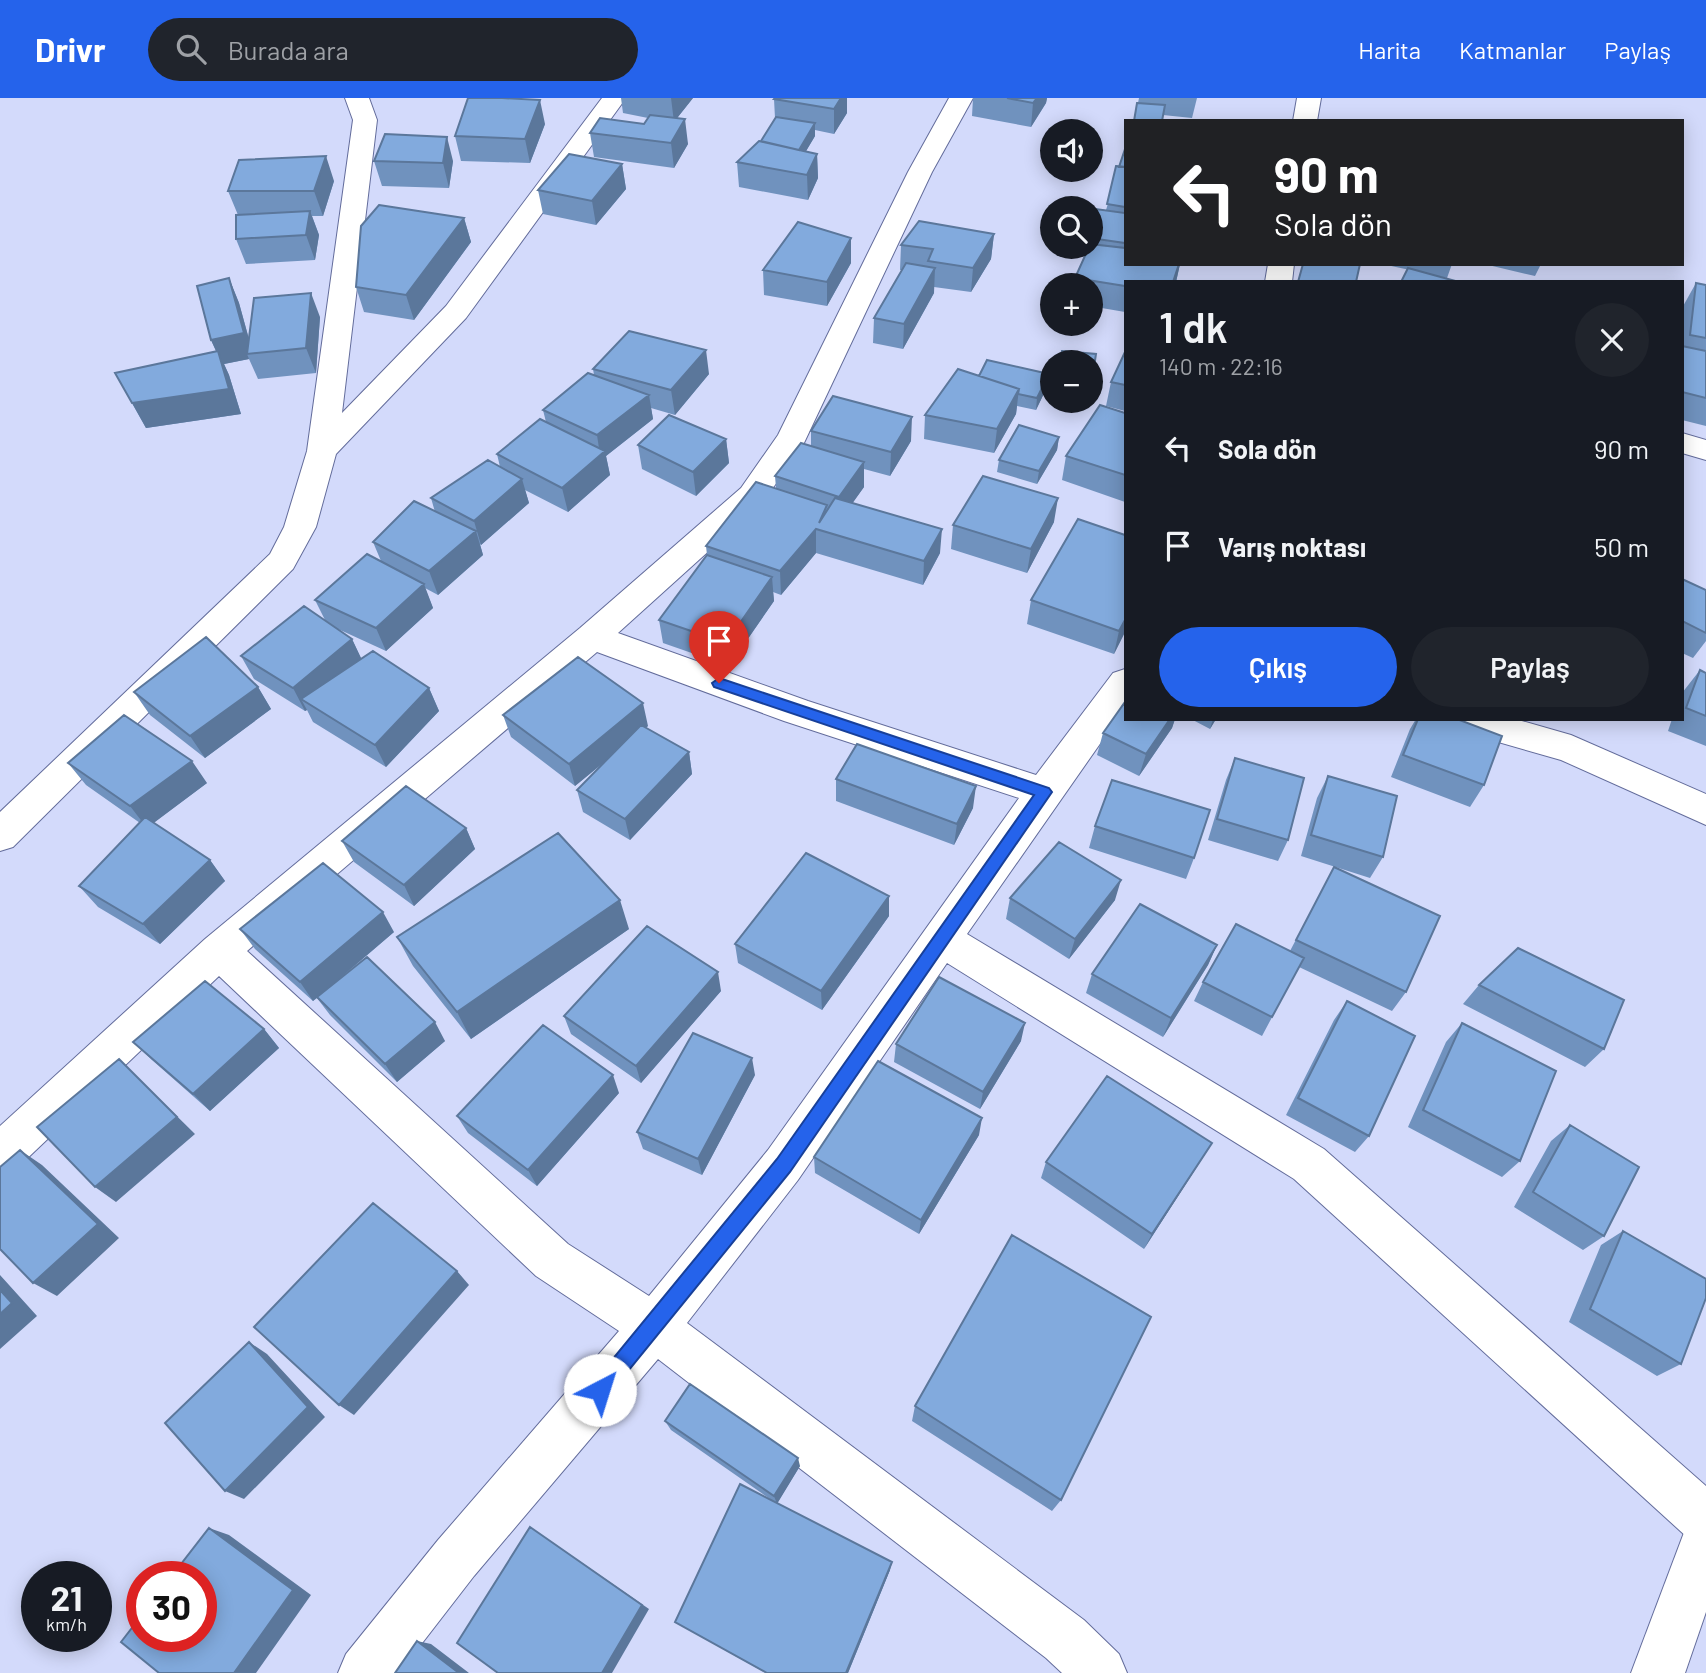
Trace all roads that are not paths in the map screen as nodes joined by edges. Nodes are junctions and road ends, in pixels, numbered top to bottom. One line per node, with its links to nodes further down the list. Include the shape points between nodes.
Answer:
1 (357, 98): 8 (street, via 365,120)
2 (614, 98): 8 (street, via 456,312)
3 (961, 98): 9 (street, via 920,172 792,438 752,495)
4 (1309, 98): 5 (street)
5 (1305, 119)
6 (1684, 444): 7 (street)
7 (1706, 450)
8 (322, 451): 14 (street, via 300,527 282,561)
9 (592, 637): 12 (street, via 796,711); 16 (street)
10 (1124, 683): 12 (street)
11 (1472, 721): 13 (street, via 1571,749)
12 (1044, 792): 15 (street)
13 (1706, 810)
14 (0, 836)
15 (943, 940): 18 (street, via 783,1166); 19 (street, via 1309,1164)
16 (219, 951): 17 (street); 18 (street, via 552,1261)
17 (0, 1155)
18 (654, 1327): 21 (street, via 456,1558); 22 (street, via 1065,1639)
19 (1706, 1520)
20 (1706, 1540): 23 (street)
21 (365, 1673)
22 (1100, 1673)
23 (1658, 1673)

